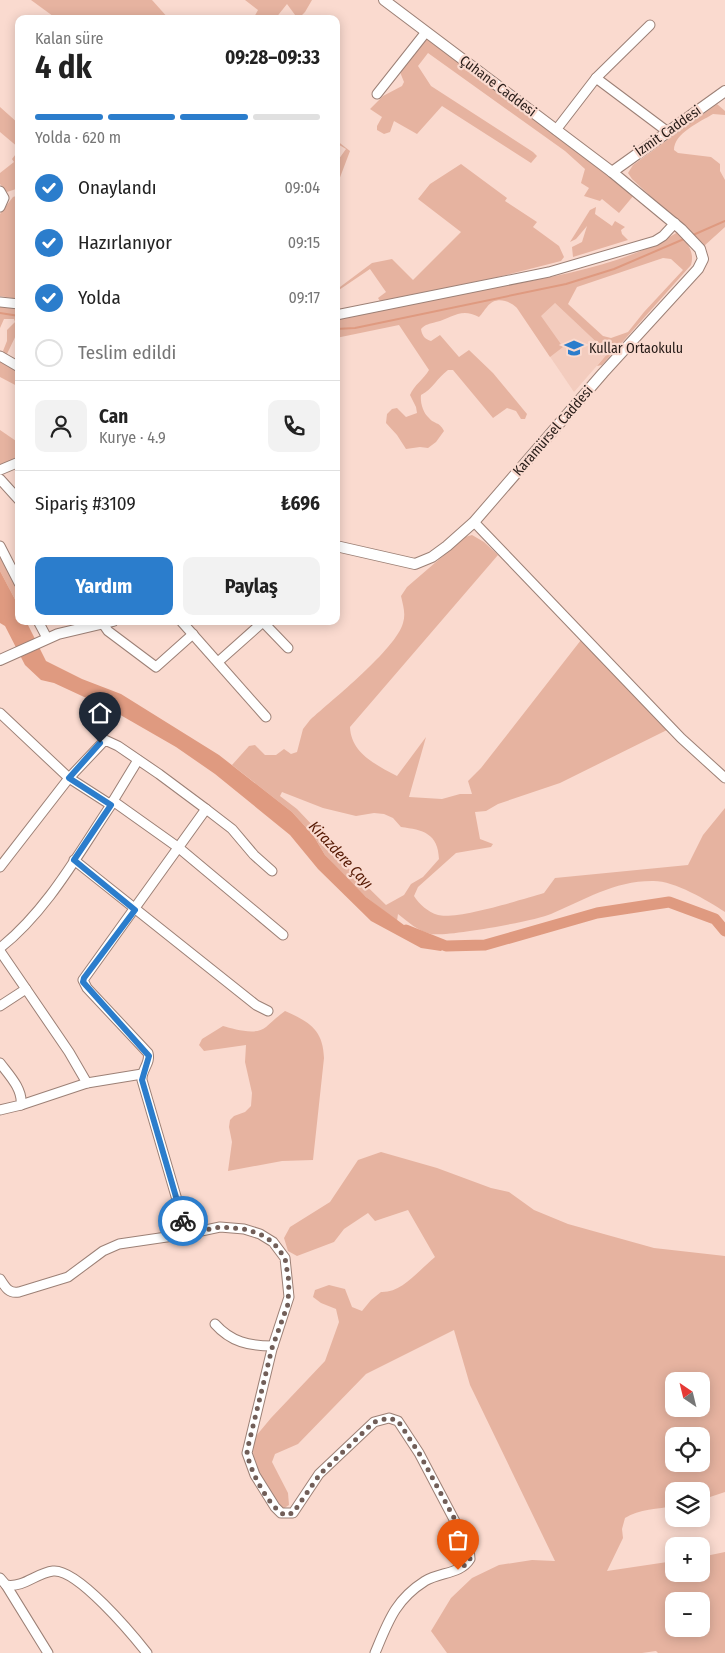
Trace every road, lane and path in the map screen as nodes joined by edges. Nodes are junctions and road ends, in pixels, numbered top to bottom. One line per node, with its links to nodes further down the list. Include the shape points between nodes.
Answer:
1 (384, 0): 3 (main road, Çuhane Caddesi)
2 (650, 25): 4 (street)
3 (426, 32): 6 (street); 7 (main road, Çuhane Caddesi)
4 (596, 78): 7 (street); 8 (street)
5 (725, 91): 8 (main road, İzmit Caddesi)
6 (377, 94)
7 (556, 130): 9 (main road, Çuhane Caddesi)
8 (668, 132): 9 (main road, İzmit Caddesi)
9 (612, 172): 12 (main road, Çuhane Caddesi)
10 (0, 191): 11 (street, via 4,198)
11 (0, 207)
12 (678, 226): 15 (street, via 655,241 549,272); 22 (main road, Karamürsel Caddesi, via 703,254 698,269)
13 (0, 302): 14 (street)
14 (15, 304)
15 (340, 314)
16 (0, 356): 17 (street)
17 (15, 365)
18 (15, 464): 19 (street)
19 (0, 470)
20 (0, 479): 21 (street)
21 (15, 496)
22 (474, 522): 24 (main road, Karamürsel Caddesi, via 432,557 415,564); 41 (street, via 681,738)
23 (0, 546): 25 (street)
24 (340, 547)
25 (15, 576)
26 (40, 625): 33 (street)
27 (93, 625): 33 (main road)
28 (104, 625): 32 (street, via 156,667)
29 (184, 625): 32 (street)
30 (259, 625): 36 (street)
31 (265, 625): 34 (street)
32 (192, 634): 36 (street)
33 (47, 638): 35 (main road)
34 (288, 648)
35 (4, 658)
36 (218, 662): 38 (street)
37 (0, 712): 40 (street)
38 (266, 717)
39 (138, 760): 40 (street, via 105,740); 42 (street); 43 (street)
40 (69, 778): 42 (street); 46 (street)
41 (725, 778)
42 (112, 803): 44 (street); 45 (street)
43 (206, 809): 44 (street); 47 (street, via 227,824)
44 (179, 848): 48 (street); 49 (street)
45 (74, 860): 48 (street); 50 (street, via 14,937)
46 (0, 867)
47 (272, 871)
48 (135, 910): 53 (street); 55 (street, via 83,980 148,1053 149,1061)
49 (282, 935)
50 (1, 945): 51 (street)
51 (26, 989): 52 (street); 56 (street, via 70,1052)
52 (0, 1006)
53 (268, 1011)
54 (0, 1063): 57 (street, via 19,1090)
55 (142, 1074): 56 (street); 59 (street)
56 (87, 1083): 57 (street)
57 (22, 1104): 58 (street)
58 (0, 1110)
59 (187, 1234): 60 (street, via 112,1246 68,1277 16,1293 8,1290); 62 (street, via 211,1228 237,1228 260,1234 278,1247 286,1264 289,1297)
60 (0, 1279)
61 (215, 1324): 62 (street, via 240,1343)
62 (273, 1346): 67 (street, via 247,1453 255,1475 278,1511 285,1515 293,1513 320,1474 374,1422 394,1418 419,1453 467,1542 470,1559 467,1564 432,1578 406,1597 388,1620)
63 (0, 1578): 64 (street)
64 (6, 1585): 65 (street); 66 (street, via 14,1586 54,1571 67,1573 126,1627)
65 (48, 1653)
66 (147, 1653)
67 (375, 1653)

